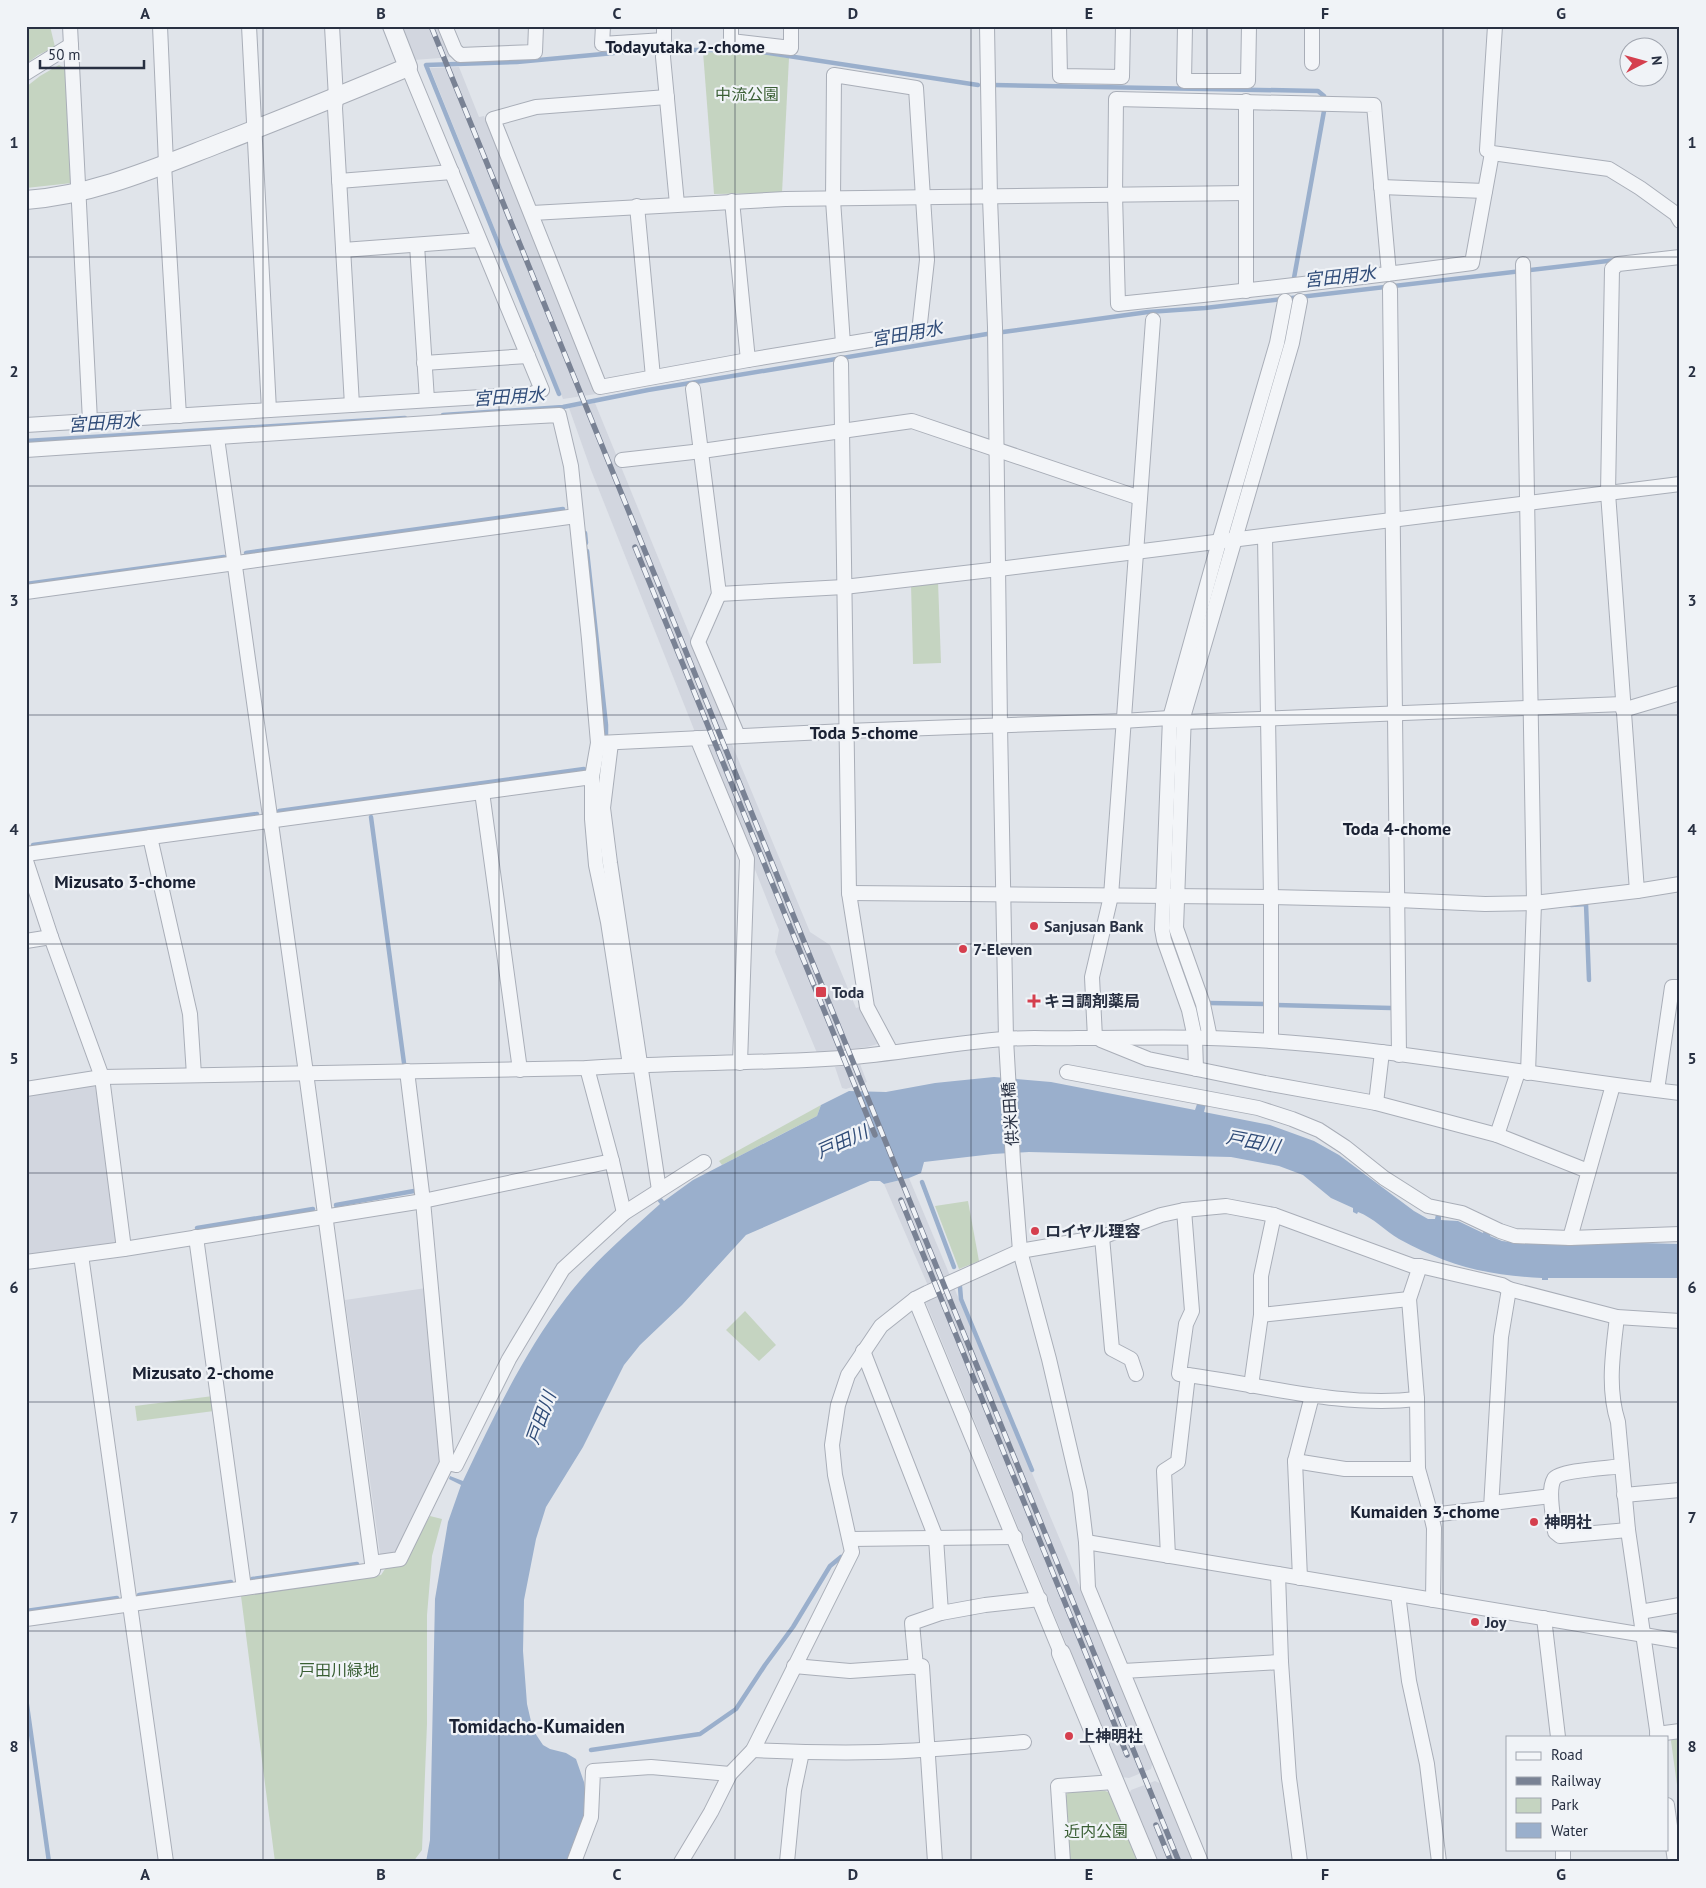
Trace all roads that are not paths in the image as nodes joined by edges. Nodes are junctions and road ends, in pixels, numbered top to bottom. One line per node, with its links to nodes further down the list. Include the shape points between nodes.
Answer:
1 (70, 26): 20 (street)
2 (160, 26): 29 (street)
3 (249, 26): 27 (street)
4 (332, 26): 25 (street)
5 (392, 26): 22 (street)
6 (445, 26): 7 (street, via 460,55 535,52)
7 (536, 26)
8 (602, 26): 19 (street, via 602,44)
9 (664, 26): 19 (street)
10 (731, 26): 11 (street, via 731,41 791,48)
11 (791, 26)
12 (988, 26): 38 (street, 供米田橋)
13 (1059, 26): 14 (street, via 1060,76 1122,77)
14 (1123, 26)
15 (1185, 26): 16 (street, via 1184,81 1248,81)
16 (1249, 26)
17 (1312, 26): 21 (street)
18 (1495, 26): 28 (street, via 1487,150)
19 (664, 40): 24 (street)
20 (71, 45): 23 (street); 35 (street)
21 (1312, 63)
22 (408, 68): 25 (street); 30 (street)
23 (26, 73)
24 (667, 97): 42 (street); 44 (street, via 536,107 493,119)
25 (336, 98): 27 (street); 31 (street)
26 (1246, 101): 32 (street, via 1374,105); 34 (street); 36 (street, via 1116,99)
27 (253, 130): 29 (street); 66 (street)
28 (1492, 153): 33 (street); 45 (street, via 1609,169 1640,188)
29 (165, 164): 35 (street); 67 (street)
30 (452, 172): 31 (street); 46 (street)
31 (339, 181): 48 (street)
32 (1381, 187): 33 (street); 51 (street)
33 (1485, 191): 51 (street, via 1472,263)
34 (1245, 193): 36 (street); 53 (street)
35 (78, 194): 39 (street); 68 (street)
36 (1116, 195): 38 (street); 53 (street, via 1118,304)
37 (923, 198): 38 (street); 40 (street); 40 (street, via 916,88 834,75); 57 (street, via 927,260 919,332)
38 (990, 198): 74 (street, 供米田橋)
39 (26, 200)
40 (832, 200): 41 (street); 57 (street)
41 (732, 201): 42 (street); 59 (street)
42 (678, 204): 43 (street)
43 (637, 206): 44 (street); 62 (street)
44 (532, 213): 62 (street, via 600,387)
45 (1680, 220)
46 (480, 240): 47 (street); 58 (street)
47 (417, 245): 48 (street); 60 (street)
48 (343, 250): 65 (street)
49 (1680, 257): 77 (street, via 1618,264 1612,269)
50 (1523, 269): 79 (street)
51 (1389, 274): 53 (street)
52 (1390, 290): 81 (street)
53 (1246, 291)
54 (1285, 301): 84 (street, via 1277,343)
55 (1300, 301): 83 (street, via 1292,343)
56 (1154, 320): 78 (street)
57 (843, 344): 59 (street)
58 (528, 356): 60 (street); 64 (street, via 542,390 531,394)
59 (748, 360): 62 (street)
60 (424, 362): 64 (street)
61 (841, 363): 70 (street)
62 (653, 377)
63 (694, 389): 73 (street)
64 (427, 400): 65 (street)
65 (352, 405): 66 (street)
66 (268, 410): 67 (street)
67 (179, 416): 68 (street)
68 (90, 421): 69 (street)
69 (26, 425)
70 (843, 431): 73 (street); 74 (street, via 912,421); 88 (street)
71 (217, 438): 72 (street); 80 (street, via 559,415); 86 (street)
72 (26, 450)
73 (702, 451): 75 (street); 90 (street)
74 (997, 451): 78 (street); 87 (street, 供米田橋)
75 (622, 460)
76 (1680, 484): 77 (street)
77 (1608, 493): 79 (street); 92 (street)
78 (1140, 498): 85 (street)
79 (1528, 503): 81 (street); 93 (street)
80 (576, 516): 86 (street); 102 (street)
81 (1394, 520): 82 (street); 94 (street)
82 (1265, 537): 83 (street); 95 (street)
83 (1234, 540): 84 (street); 96 (street, via 1184,714)
84 (1219, 542): 85 (street); 96 (street)
85 (1136, 553): 87 (street); 97 (street)
86 (234, 564): 89 (street); 105 (street)
87 (999, 569): 88 (street); 98 (street, 供米田橋)
88 (844, 587): 90 (street); 99 (street)
89 (26, 592)
90 (719, 594): 100 (street, via 698,642)
91 (1680, 693): 92 (street)
92 (1623, 707): 93 (street); 110 (street)
93 (1532, 708): 94 (street); 118 (street)
94 (1396, 713): 95 (street); 117 (street)
95 (1268, 719): 96 (street); 116 (street)
96 (1177, 720): 97 (street); 114 (street); 115 (street)
97 (1122, 722): 98 (street); 113 (street)
98 (1000, 725): 99 (street); 112 (street, 供米田橋)
99 (846, 731): 100 (street); 111 (street)
100 (738, 736): 101 (street)
101 (697, 738): 102 (street); 130 (street, via 747,859)
102 (605, 743): 103 (street); 131 (street, via 603,808)
103 (592, 777): 104 (street); 131 (street, via 596,865)
104 (482, 792): 105 (street); 134 (street)
105 (271, 821): 106 (street); 138 (street)
106 (150, 838): 107 (street); 139 (street, via 190,1014)
107 (26, 854)
108 (26, 861): 119 (street)
109 (1680, 884): 110 (street)
110 (1637, 891): 118 (street)
111 (849, 894): 112 (street); 127 (street, via 867,1007)
112 (1004, 896): 113 (street); 125 (street, 供米田橋)
113 (1111, 896): 114 (street); 122 (street, via 1092,977)
114 (1163, 897): 115 (street); 123 (street, via 1164,940 1189,1010)
115 (1178, 897): 116 (street); 124 (street, via 1178,935 1203,1004)
116 (1271, 897): 117 (street); 126 (street)
117 (1398, 900): 118 (street, via 1485,904); 129 (street)
118 (1534, 902): 137 (street)
119 (51, 937): 120 (street); 140 (street)
120 (26, 940)
121 (1680, 987): 143 (street, via 1672,987)
122 (1095, 1038): 123 (street); 125 (street); 133 (street, via 1148,1059)
123 (1195, 1038): 124 (street); 133 (street)
124 (1210, 1038): 126 (street)
125 (1006, 1039): 127 (street); 161 (street, 供米田橋)
126 (1271, 1041): 128 (street)
127 (891, 1052): 130 (street, via 843,1058)
128 (1382, 1052): 129 (street); 145 (street)
129 (1399, 1055): 137 (street)
130 (740, 1062): 131 (street)
131 (635, 1065): 132 (street); 150 (street)
132 (588, 1068): 134 (street); 147 (street)
133 (1196, 1069): 145 (street)
134 (520, 1070): 135 (street)
135 (407, 1072): 138 (street); 151 (street)
136 (1067, 1072): 159 (street, via 1258,1108 1292,1119 1345,1147 1384,1178 1428,1206 1462,1213 1515,1236)
137 (1523, 1072): 141 (street); 146 (street)
138 (306, 1073): 139 (street); 155 (street)
139 (194, 1075): 140 (street)
140 (102, 1077): 142 (street); 160 (street)
141 (1613, 1085): 143 (street); 149 (street)
142 (26, 1089)
143 (1657, 1090): 144 (street)
144 (1680, 1093)
145 (1376, 1102): 146 (street)
146 (1497, 1135): 149 (street)
147 (612, 1161): 151 (street); 153 (street)
148 (704, 1162): 150 (street)
149 (1588, 1171): 159 (street)
150 (660, 1190): 153 (street)
151 (423, 1201): 155 (street); 178 (street)
152 (1184, 1210): 154 (street, via 1226,1206); 157 (street); 173 (street, via 1192,1311 1186,1324 1179,1374)
153 (624, 1213): 178 (street, via 563,1270 509,1359 456,1465)
154 (1274, 1215): 164 (street); 168 (street, via 1262,1276)
155 (325, 1217): 158 (street); 192 (street)
156 (1680, 1234): 159 (street)
157 (1102, 1237): 161 (street); 172 (street, via 1112,1349 1131,1359)
158 (196, 1238): 160 (street); 195 (street)
159 (1570, 1238)
160 (124, 1249): 162 (street)
161 (1020, 1251): 166 (street); 190 (street, 供米田橋, via 1080,1492)
162 (81, 1255): 163 (street); 199 (street)
163 (26, 1262)
164 (1420, 1266): 165 (street); 167 (street)
165 (1509, 1289): 169 (street); 184 (street, via 1501,1337)
166 (915, 1299): 171 (street, via 881,1326); 187 (street)
167 (1409, 1299): 168 (street); 176 (street)
168 (1261, 1315): 174 (street)
169 (1617, 1316): 170 (street); 179 (street, via 1611,1370)
170 (1680, 1321)
171 (863, 1351): 188 (street); 189 (street, via 848,1375 838,1405 832,1445 835,1475)
172 (1136, 1374)
173 (1188, 1375): 174 (street); 191 (street, via 1178,1462 1164,1471)
174 (1251, 1386): 175 (street)
175 (1312, 1396): 176 (street, via 1389,1402); 177 (street)
176 (1418, 1399): 180 (street)
177 (1295, 1462): 180 (street, via 1345,1469); 194 (street)
178 (447, 1463): 192 (street, via 400,1559)
179 (1622, 1466): 182 (street); 183 (street, via 1557,1476)
180 (1418, 1469): 185 (street)
181 (1680, 1490): 182 (street)
182 (1624, 1495): 186 (street)
183 (1551, 1496): 184 (street); 186 (street, via 1555,1532 1560,1536)
184 (1492, 1503): 185 (street, via 1491,1508)
185 (1431, 1514): 198 (street, via 1434,1528)
186 (1628, 1530): 201 (street)
187 (1014, 1537): 188 (street); 197 (street)
188 (936, 1538): 189 (street); 202 (street)
189 (850, 1539): 209 (street, via 852,1552)
190 (1086, 1542): 191 (street); 211 (street, 供米田橋, via 1088,1588)
191 (1168, 1556): 193 (street)
192 (372, 1563): 195 (street, via 373,1570)
193 (1278, 1574): 194 (street); 208 (street)
194 (1300, 1578): 196 (street)
195 (244, 1588): 199 (street)
196 (1398, 1594): 198 (street); 232 (street, via 1409,1681 1427,1764)
197 (1040, 1599): 202 (street); 207 (street)
198 (1433, 1600): 203 (street)
199 (130, 1604): 204 (street); 223 (street)
200 (1680, 1605): 201 (street)
201 (1640, 1612): 205 (street)
202 (941, 1613): 210 (street, via 912,1623)
203 (1544, 1618): 205 (street); 213 (street)
204 (26, 1619)
205 (1644, 1635): 206 (street); 214 (street)
206 (1680, 1641)
207 (1061, 1653): 220 (street)
208 (1281, 1662): 211 (street); 231 (street, via 1289,1778)
209 (794, 1666): 210 (street, via 850,1671); 216 (street)
210 (916, 1667): 217 (street, via 922,1666)
211 (1123, 1671): 230 (street, 供米田橋)
212 (1680, 1732): 214 (street)
213 (1558, 1736)
214 (1658, 1736)
215 (1024, 1742): 217 (street)
216 (753, 1750): 218 (street); 219 (street)
217 (927, 1750): 218 (street); 227 (street)
218 (802, 1752): 226 (street)
219 (730, 1774): 224 (street, via 650,1767 593,1770 591,1818); 225 (street)
220 (1114, 1782): 228 (street, via 1058,1786); 229 (street)
221 (1668, 1812): 222 (street)
222 (1675, 1861)
223 (166, 1862)
224 (574, 1862)
225 (681, 1862)
226 (786, 1862)
227 (935, 1862)
228 (1063, 1862)
229 (1148, 1862)
230 (1201, 1862)
231 (1300, 1862)
232 (1439, 1862)

